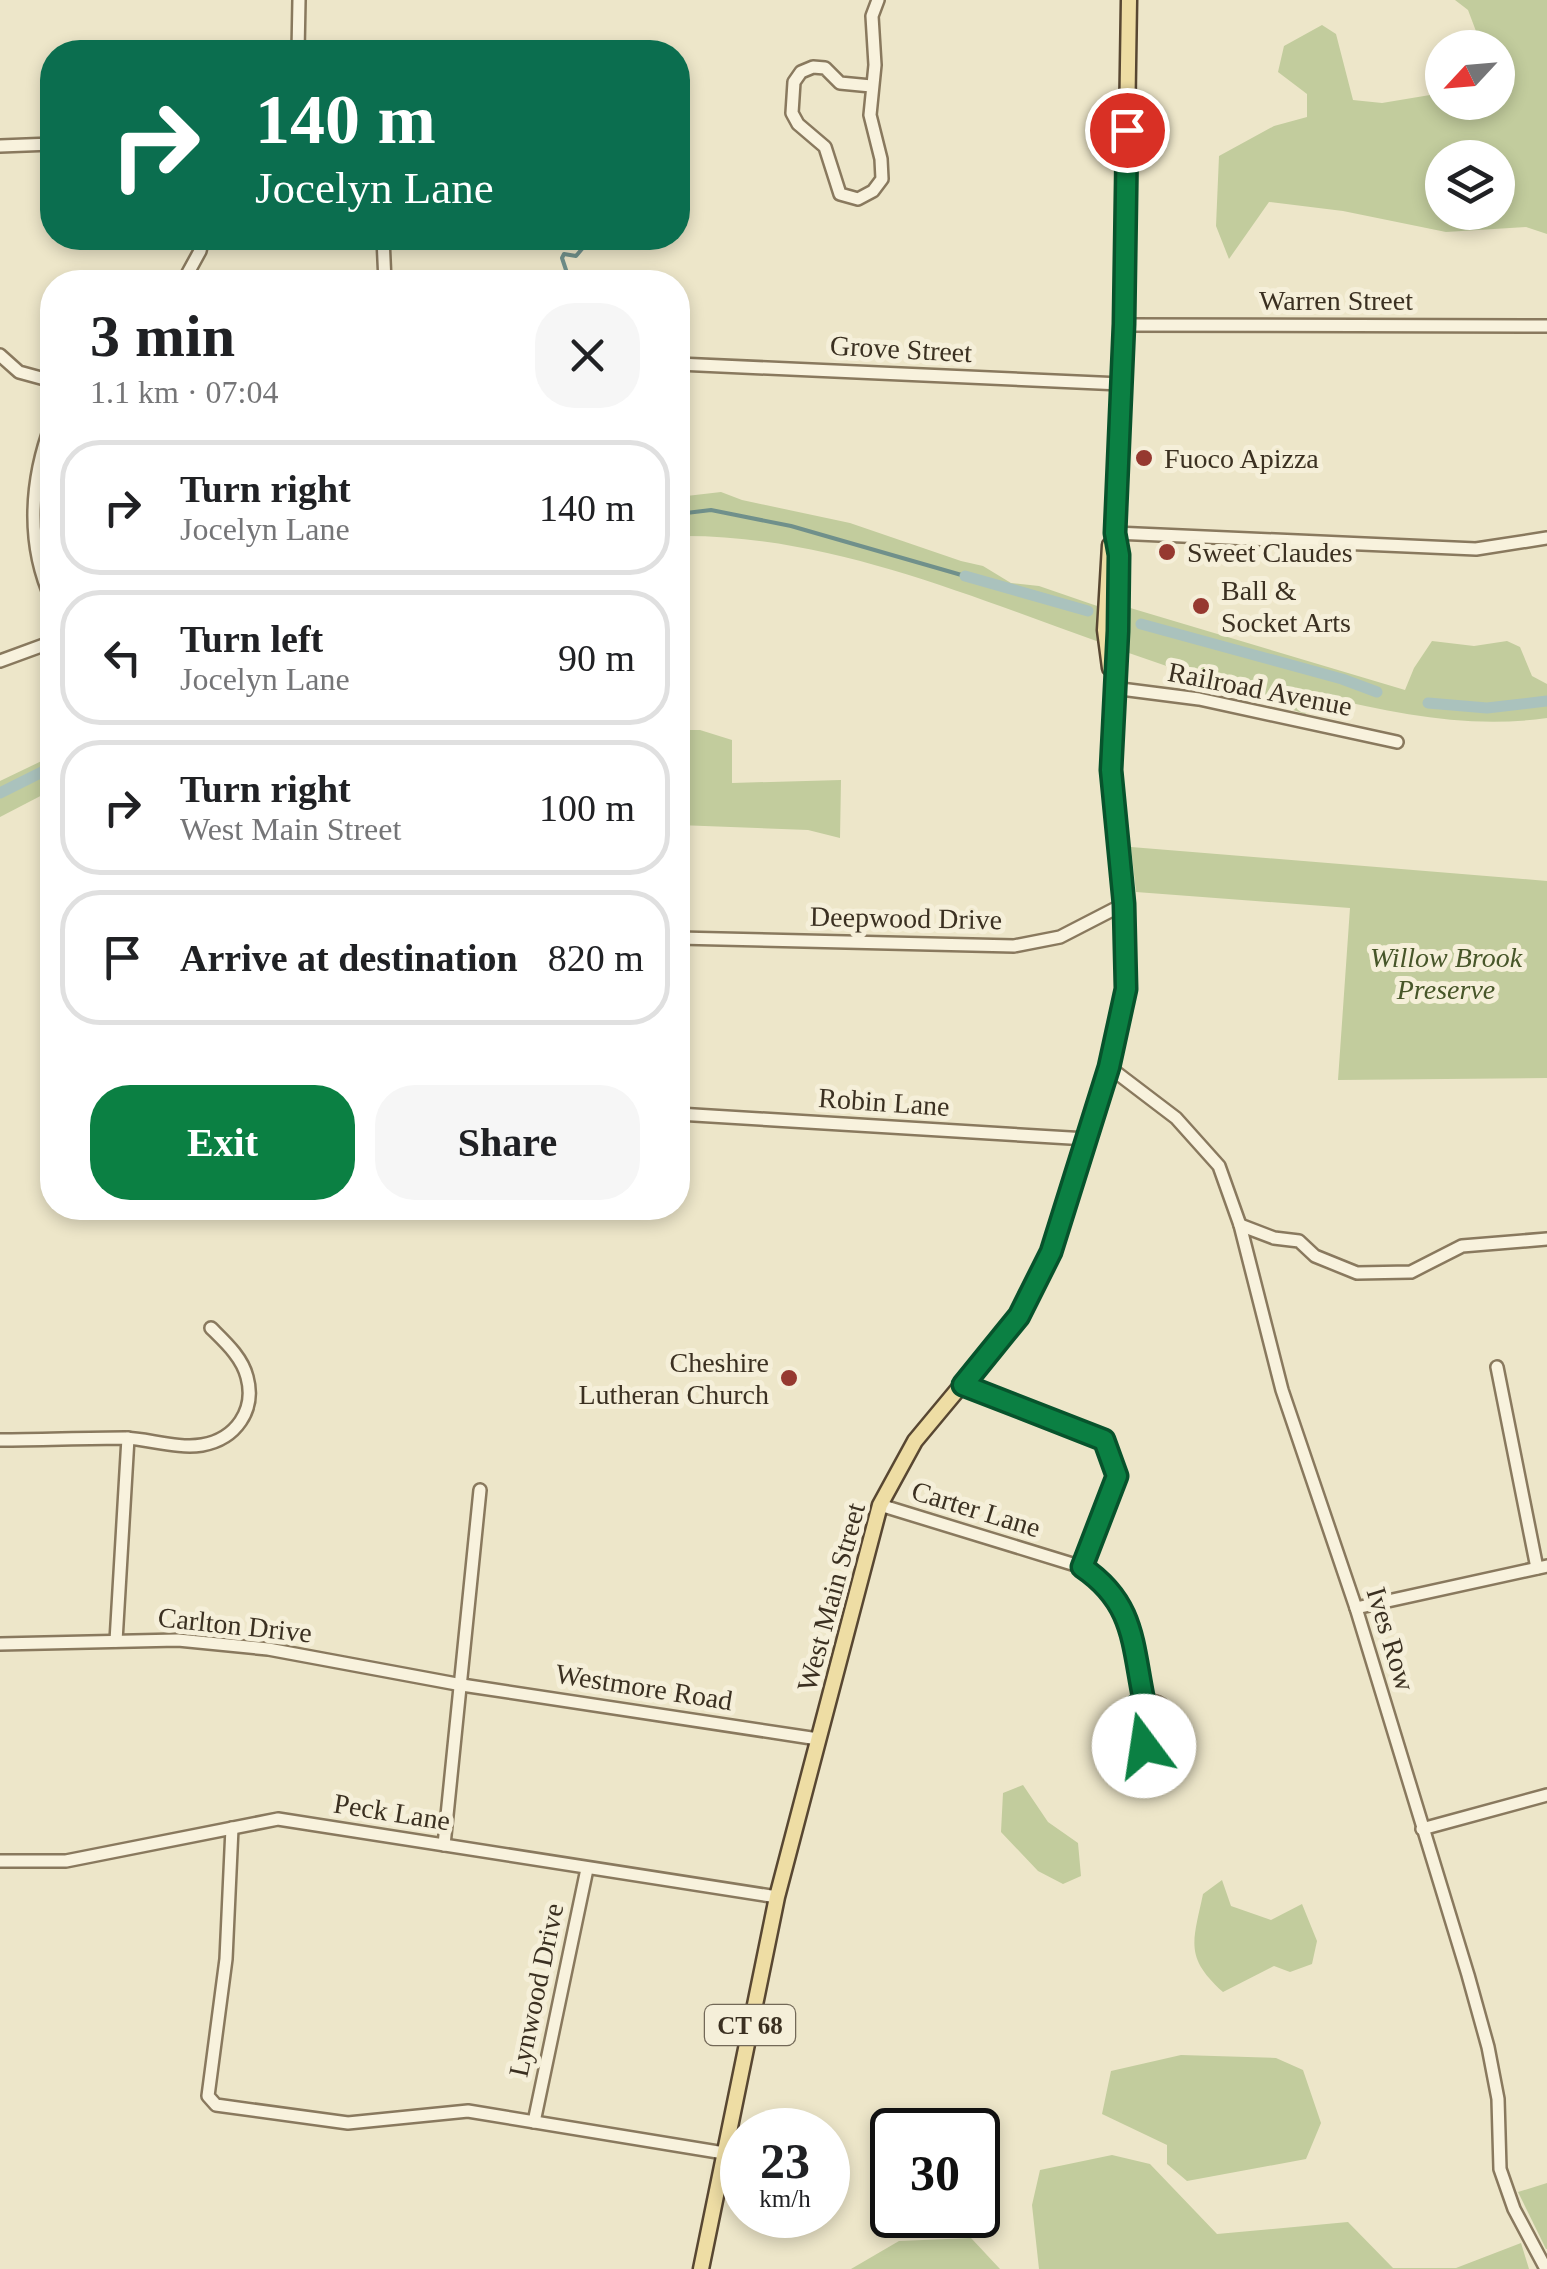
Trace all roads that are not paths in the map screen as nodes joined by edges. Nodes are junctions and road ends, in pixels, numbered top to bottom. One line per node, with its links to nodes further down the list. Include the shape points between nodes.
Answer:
1 (299, 0): 4 (street)
2 (878, 0): 5 (street)
3 (1129, 0): 8 (main road, West Main Street / CT 68)
4 (298, 40)
5 (871, 86): 5 (street, via 882,179 858,199 840,194 825,147 798,124 790,102 794,82 813,67 825,68 840,83)
6 (40, 144): 7 (street)
7 (0, 146)
8 (1124, 324): 9 (street, Warren Street); 13 (main road, West Main Street / CT 68)
9 (1547, 326)
10 (0, 355): 12 (street, via 19,372)
11 (690, 365): 13 (street, Grove Street)
12 (40, 378)
13 (1122, 384): 15 (main road, West Main Street / CT 68)
14 (40, 460): 17 (street, via 34,540)
15 (1115, 533): 16 (street, via 1476,549); 20 (main road, West Main Street / CT 68, via 1106,616)
16 (1547, 538)
17 (40, 565)
18 (40, 646): 19 (street)
19 (0, 661)
20 (1113, 688): 21 (street, Railroad Avenue, via 1199,699); 22 (main road, West Main Street / CT 68, via 1111,770)
21 (1397, 742)
22 (1124, 904): 23 (street, Deepwood Drive, via 1060,936 1014,946); 24 (main road, West Main Street / CT 68, via 1126,989)
23 (690, 938)
24 (1109, 1067): 26 (main road, West Main Street / CT 68); 27 (street, Ives Row, via 1176,1118 1219,1166)
25 (690, 1115): 26 (street, Robin Lane)
26 (1086, 1140): 31 (main road, West Main Street / CT 68, via 1034,1287)
27 (1240, 1224): 28 (street, via 1298,1241 1315,1256 1357,1273 1411,1272 1462,1246); 38 (street, Ives Row, via 1282,1390)
28 (1547, 1239)
29 (210, 1328): 32 (street, via 247,1375 250,1403 240,1424 200,1446)
30 (1497, 1366): 37 (street)
31 (963, 1385): 35 (main road, West Main Street / CT 68, via 915,1441); 36 (street, via 1104,1440 1117,1476)
32 (128, 1438): 33 (street); 39 (street)
33 (0, 1440)
34 (480, 1490): 41 (street)
35 (880, 1506): 36 (street, Carter Lane); 43 (main road, West Main Street / CT 68)
36 (1082, 1567): 42 (street, Carter Lane, via 1105,1582 1125,1610)
37 (1542, 1567): 38 (street)
38 (1356, 1608): 46 (street, Ives Row)
39 (116, 1641): 40 (street, Carlton Drive); 41 (street, Carlton Drive, via 268,1648)
40 (0, 1644)
41 (462, 1685): 43 (street, Westmore Road); 47 (street)
42 (1144, 1701): 42 (street, Carter Lane, via 1165,1707 1172,1720 1165,1740 1151,1747 1127,1731 1131,1709)
43 (818, 1739): 50 (main road, West Main Street / CT 68)
44 (1547, 1796): 46 (street)
45 (232, 1828): 47 (street, Peck Lane, via 278,1819); 48 (street, Peck Lane, via 66,1861); 52 (street, via 226,1958 208,2096 216,2105 348,2123 468,2111)
46 (1422, 1829): 56 (street, Ives Row, via 1488,2047 1500,2169)
47 (444, 1845): 49 (street, Peck Lane)
48 (0, 1861)
49 (586, 1869): 50 (street, Peck Lane); 52 (street, Lynwood Drive)
50 (777, 1897): 51 (main road, West Main Street / CT 68)
51 (733, 2108)
52 (534, 2122): 53 (street)
53 (720, 2153)
54 (720, 2174): 55 (main road, West Main Street / CT 68)
55 (701, 2269)
56 (1546, 2269)

